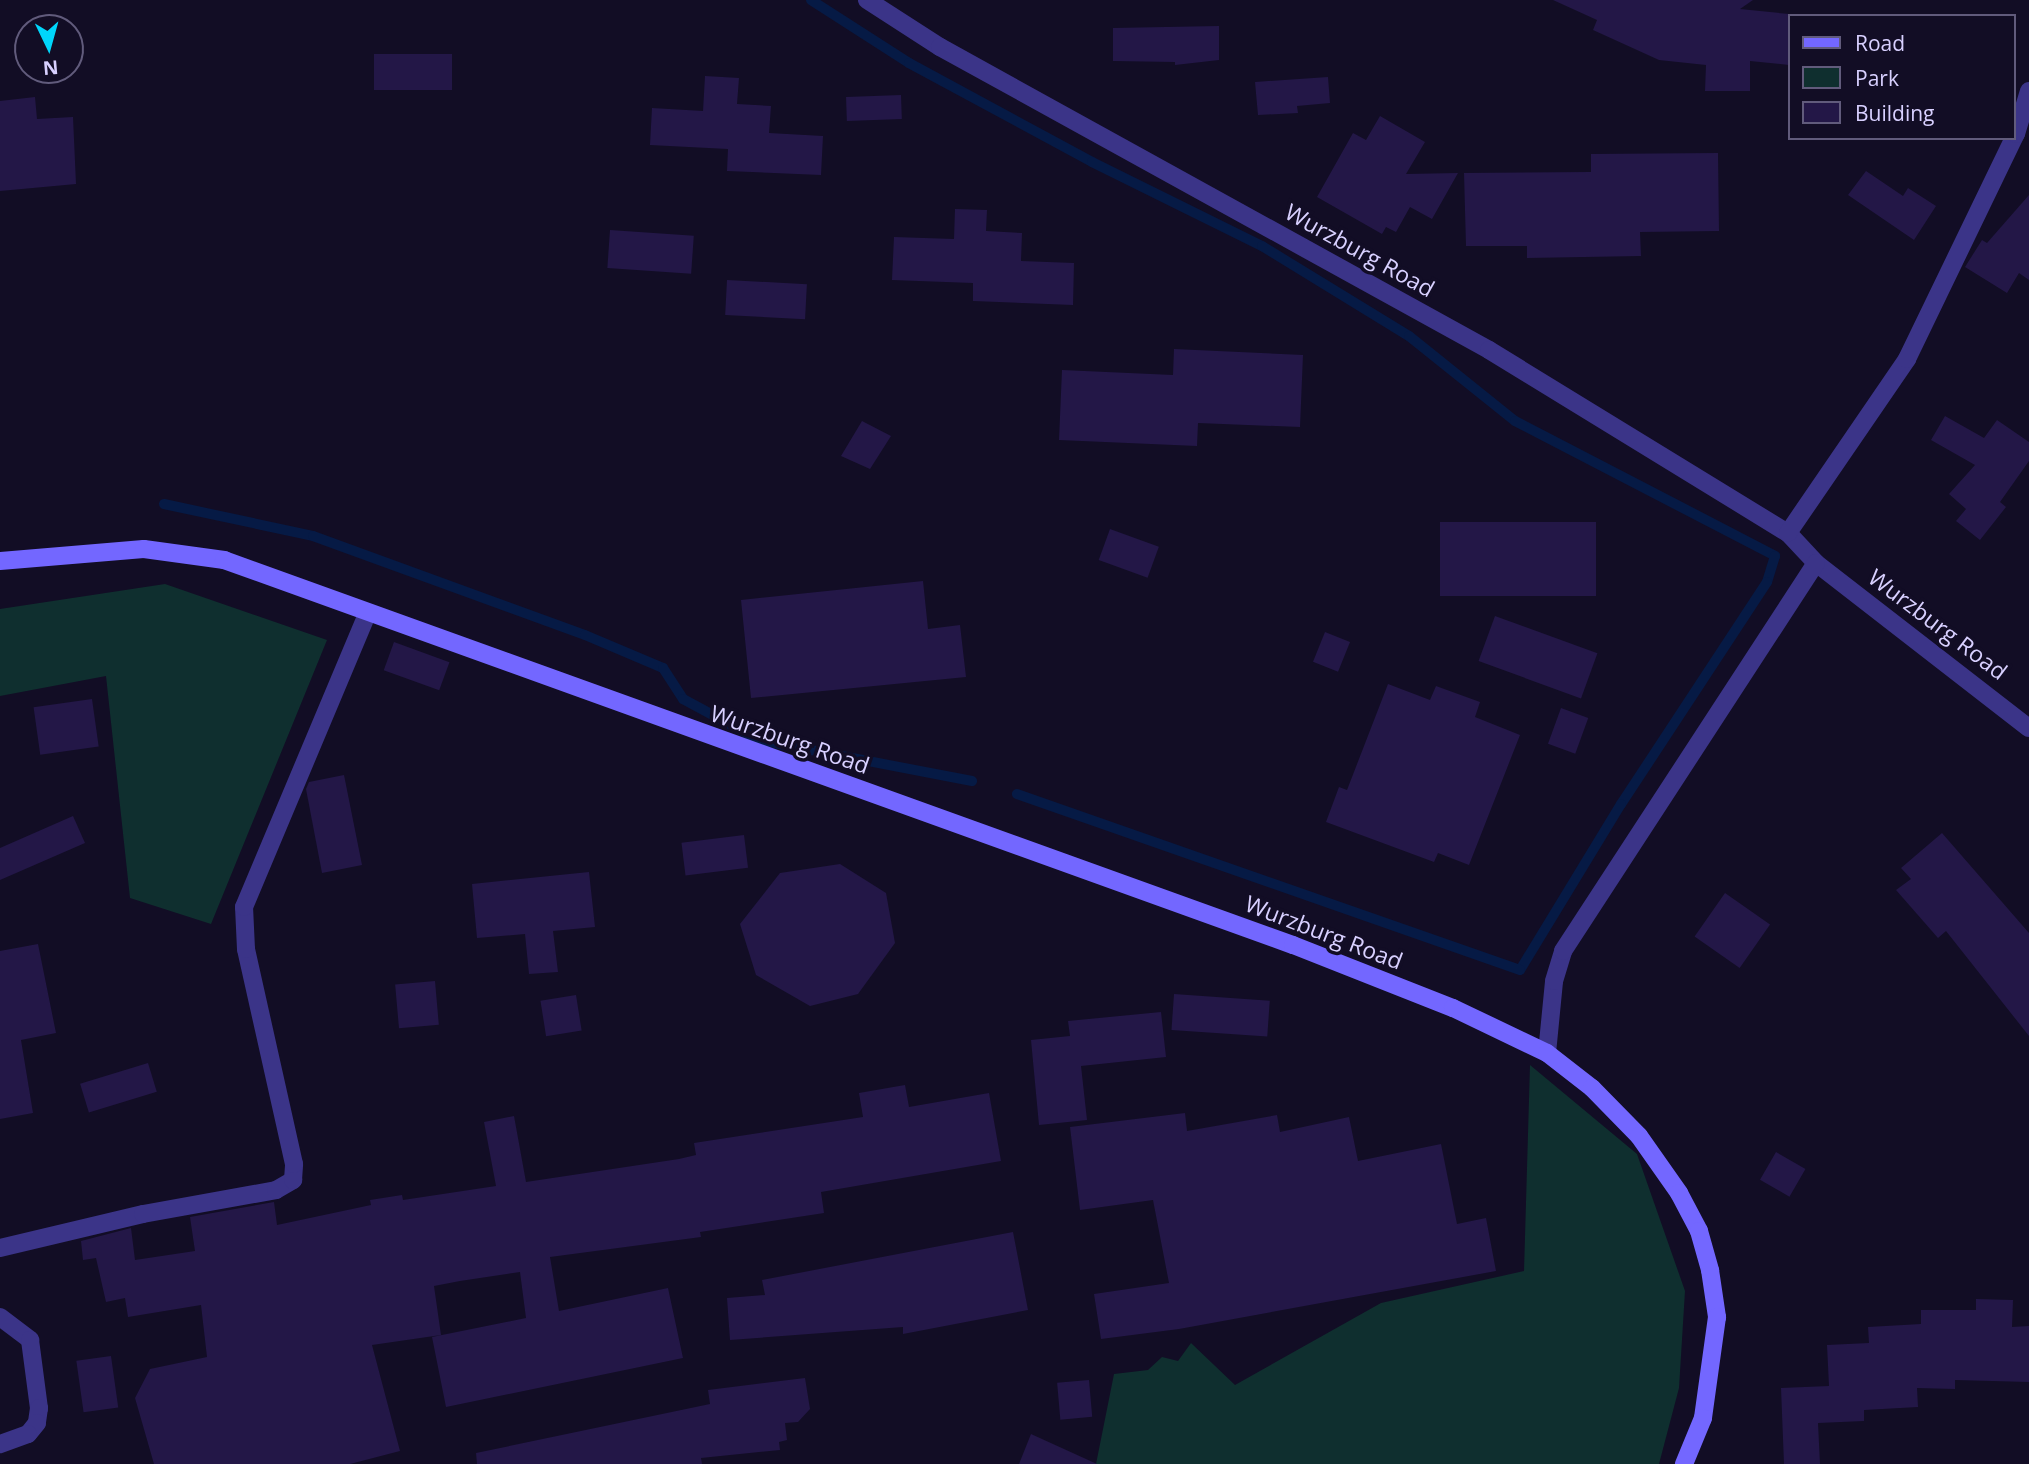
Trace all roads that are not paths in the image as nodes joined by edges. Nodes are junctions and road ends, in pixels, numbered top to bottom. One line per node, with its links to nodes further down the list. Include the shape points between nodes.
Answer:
1 (867, 0): 5 (street, Wurzburg Road, via 940,47 1489,350)
2 (2029, 91): 3 (street)
3 (2015, 136)
4 (2013, 140): 5 (street, via 1907,359)
5 (1788, 533): 7 (street, Wurzburg Road)
6 (0, 561): 8 (main road, Wurzburg Road, via 95,551 185,552 270,576)
7 (1816, 563): 9 (street, Wurzburg Road); 10 (street, via 1563,951 1554,981)
8 (367, 615): 10 (main road, Wurzburg Road, via 1282,941 1453,1008); 11 (street, via 244,906 246,949 294,1164 293,1180 276,1190 143,1214)
9 (2029, 728)
10 (1547, 1053): 14 (main road, Wurzburg Road, via 1592,1088 1639,1136 1699,1231 1717,1317 1703,1418)
11 (0, 1248)
12 (0, 1317): 13 (street, via 30,1339 39,1408 37,1423 28,1434)
13 (0, 1444)
14 (1684, 1464)

